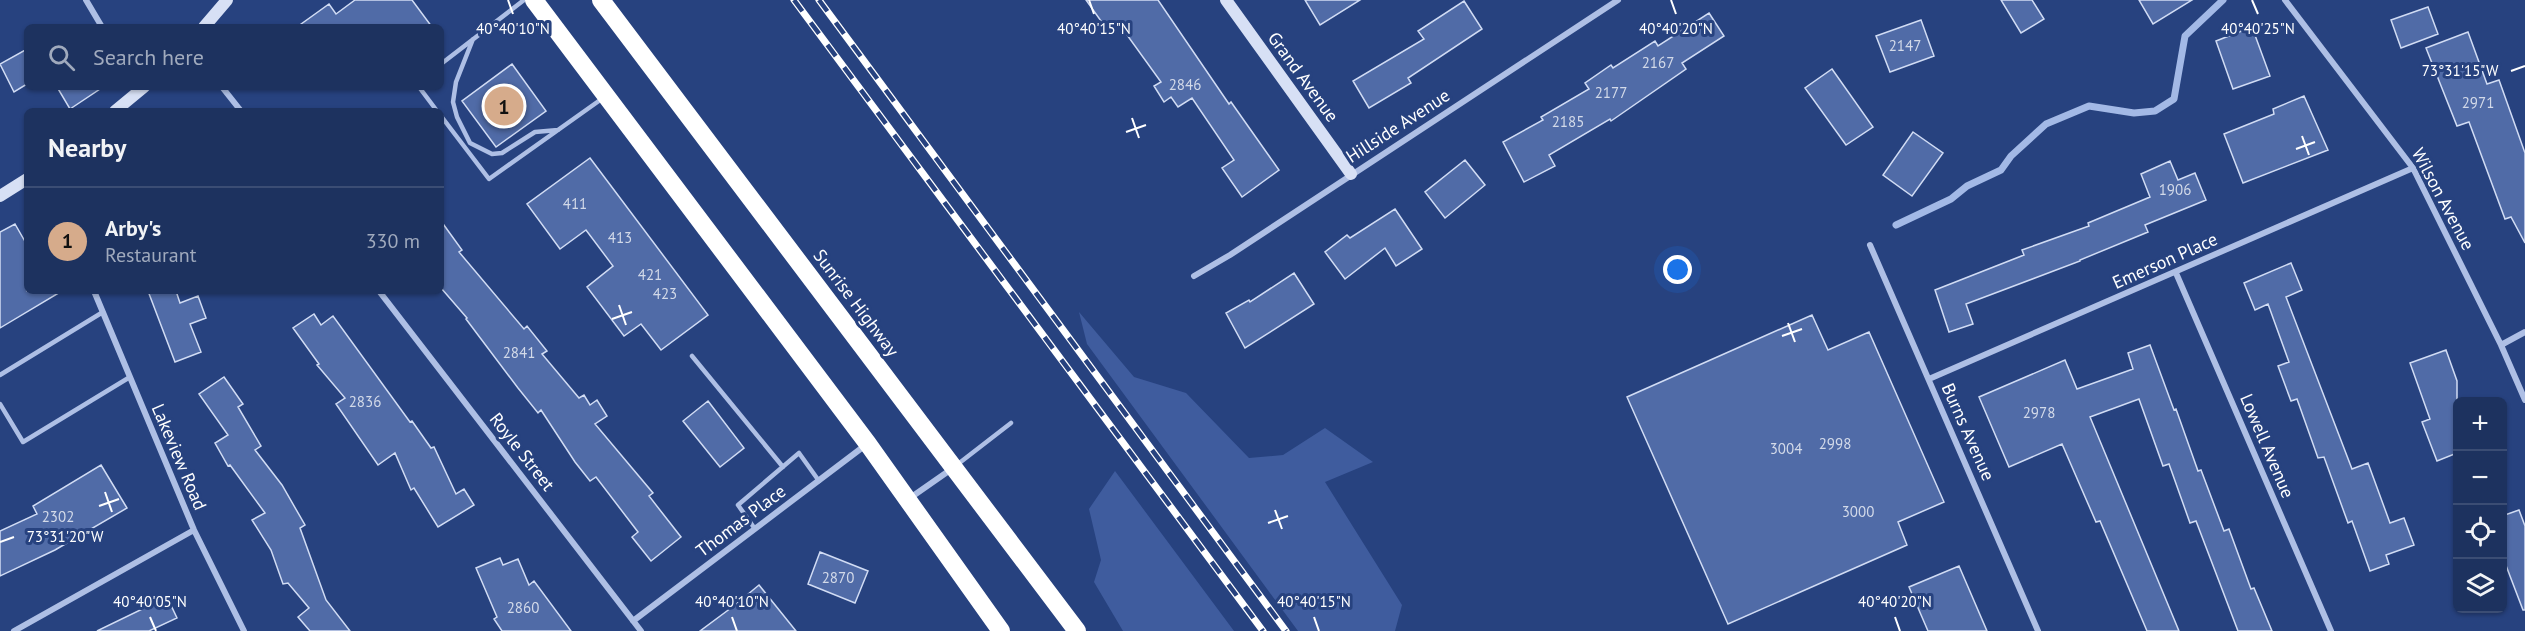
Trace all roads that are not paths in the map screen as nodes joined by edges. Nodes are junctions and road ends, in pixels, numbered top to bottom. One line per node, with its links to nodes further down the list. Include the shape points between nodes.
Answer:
1 (86, 0): 9 (street)
2 (227, 0): 10 (street)
3 (524, 0): 11 (lane)
4 (534, 0): 16 (highway)
5 (600, 0): 43 (highway, Sunrise Highway)
6 (1226, 0): 23 (street, Grand Avenue)
7 (1618, 0): 23 (street, Hillside Avenue)
8 (2285, 0): 22 (street, Wilson Avenue)
9 (100, 24)
10 (207, 24)
11 (473, 39): 12 (lane); 21 (lane, via 456,82 453,102 470,143 492,154 502,153 535,132)
12 (444, 62)
13 (138, 90): 17 (street)
14 (224, 90): 18 (street)
15 (421, 90): 19 (lane)
16 (606, 96): 21 (lane); 41 (highway)
17 (118, 108)
18 (238, 108)
19 (435, 108)
20 (444, 120): 21 (lane, via 489,179)
21 (561, 129)
22 (2413, 168): 27 (street, Emerson Place); 33 (street, Wilson Avenue)
23 (1351, 174): 28 (street, Hillside Avenue)
24 (24, 181): 25 (street)
25 (0, 196)
26 (1870, 245): 37 (street, Burns Avenue)
27 (2176, 273): 37 (street, Emerson Place); 55 (street, Lowell Avenue)
28 (1194, 276)
29 (95, 294): 31 (street, Lakeview Road)
30 (381, 294): 48 (street, Royle Street)
31 (103, 312): 35 (lane); 36 (street, Lakeview Road)
32 (2525, 332): 33 (street)
33 (2501, 345): 38 (street, Wilson Avenue)
34 (692, 356): 42 (lane)
35 (0, 375)
36 (130, 377): 39 (lane, via 23,442); 47 (street, Lakeview Road)
37 (1929, 379): 54 (street, Burns Avenue)
38 (2525, 400)
39 (0, 404)
40 (1011, 423): 43 (lane)
41 (867, 444): 44 (street, Thomas Place); 45 (highway)
42 (783, 467): 44 (lane, via 799,453); 46 (lane, via 738,505)
43 (953, 467): 45 (street); 53 (highway, Sunrise Highway)
44 (819, 481): 46 (street, Thomas Place)
45 (908, 499): 52 (highway)
46 (755, 529): 48 (street, Thomas Place)
47 (194, 530): 49 (street); 50 (street, Lakeview Road)
48 (633, 621): 51 (street, Royle Street)
49 (14, 631)
50 (244, 631)
51 (640, 631)
52 (1001, 631)
53 (1077, 631)
54 (2038, 631)
55 (2331, 631)

